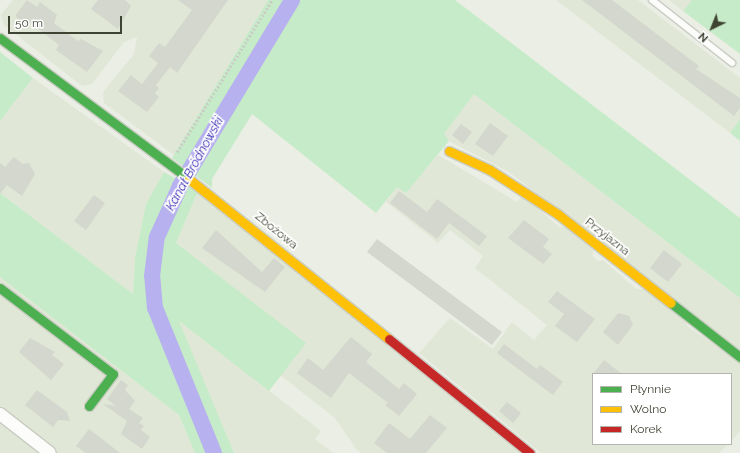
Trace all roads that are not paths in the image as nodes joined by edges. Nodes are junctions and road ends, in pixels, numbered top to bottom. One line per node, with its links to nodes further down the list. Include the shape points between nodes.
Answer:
1 (652, 0): 3 (lane)
2 (0, 38): 10 (street, Zbożowa, via 171,162)
3 (732, 63)
4 (449, 151): 6 (street, Przyjazna, via 490,170 559,215)
5 (0, 288): 7 (street, via 113,374)
6 (740, 357)
7 (89, 406)
8 (0, 414): 9 (street)
9 (50, 453)
10 (530, 453)

